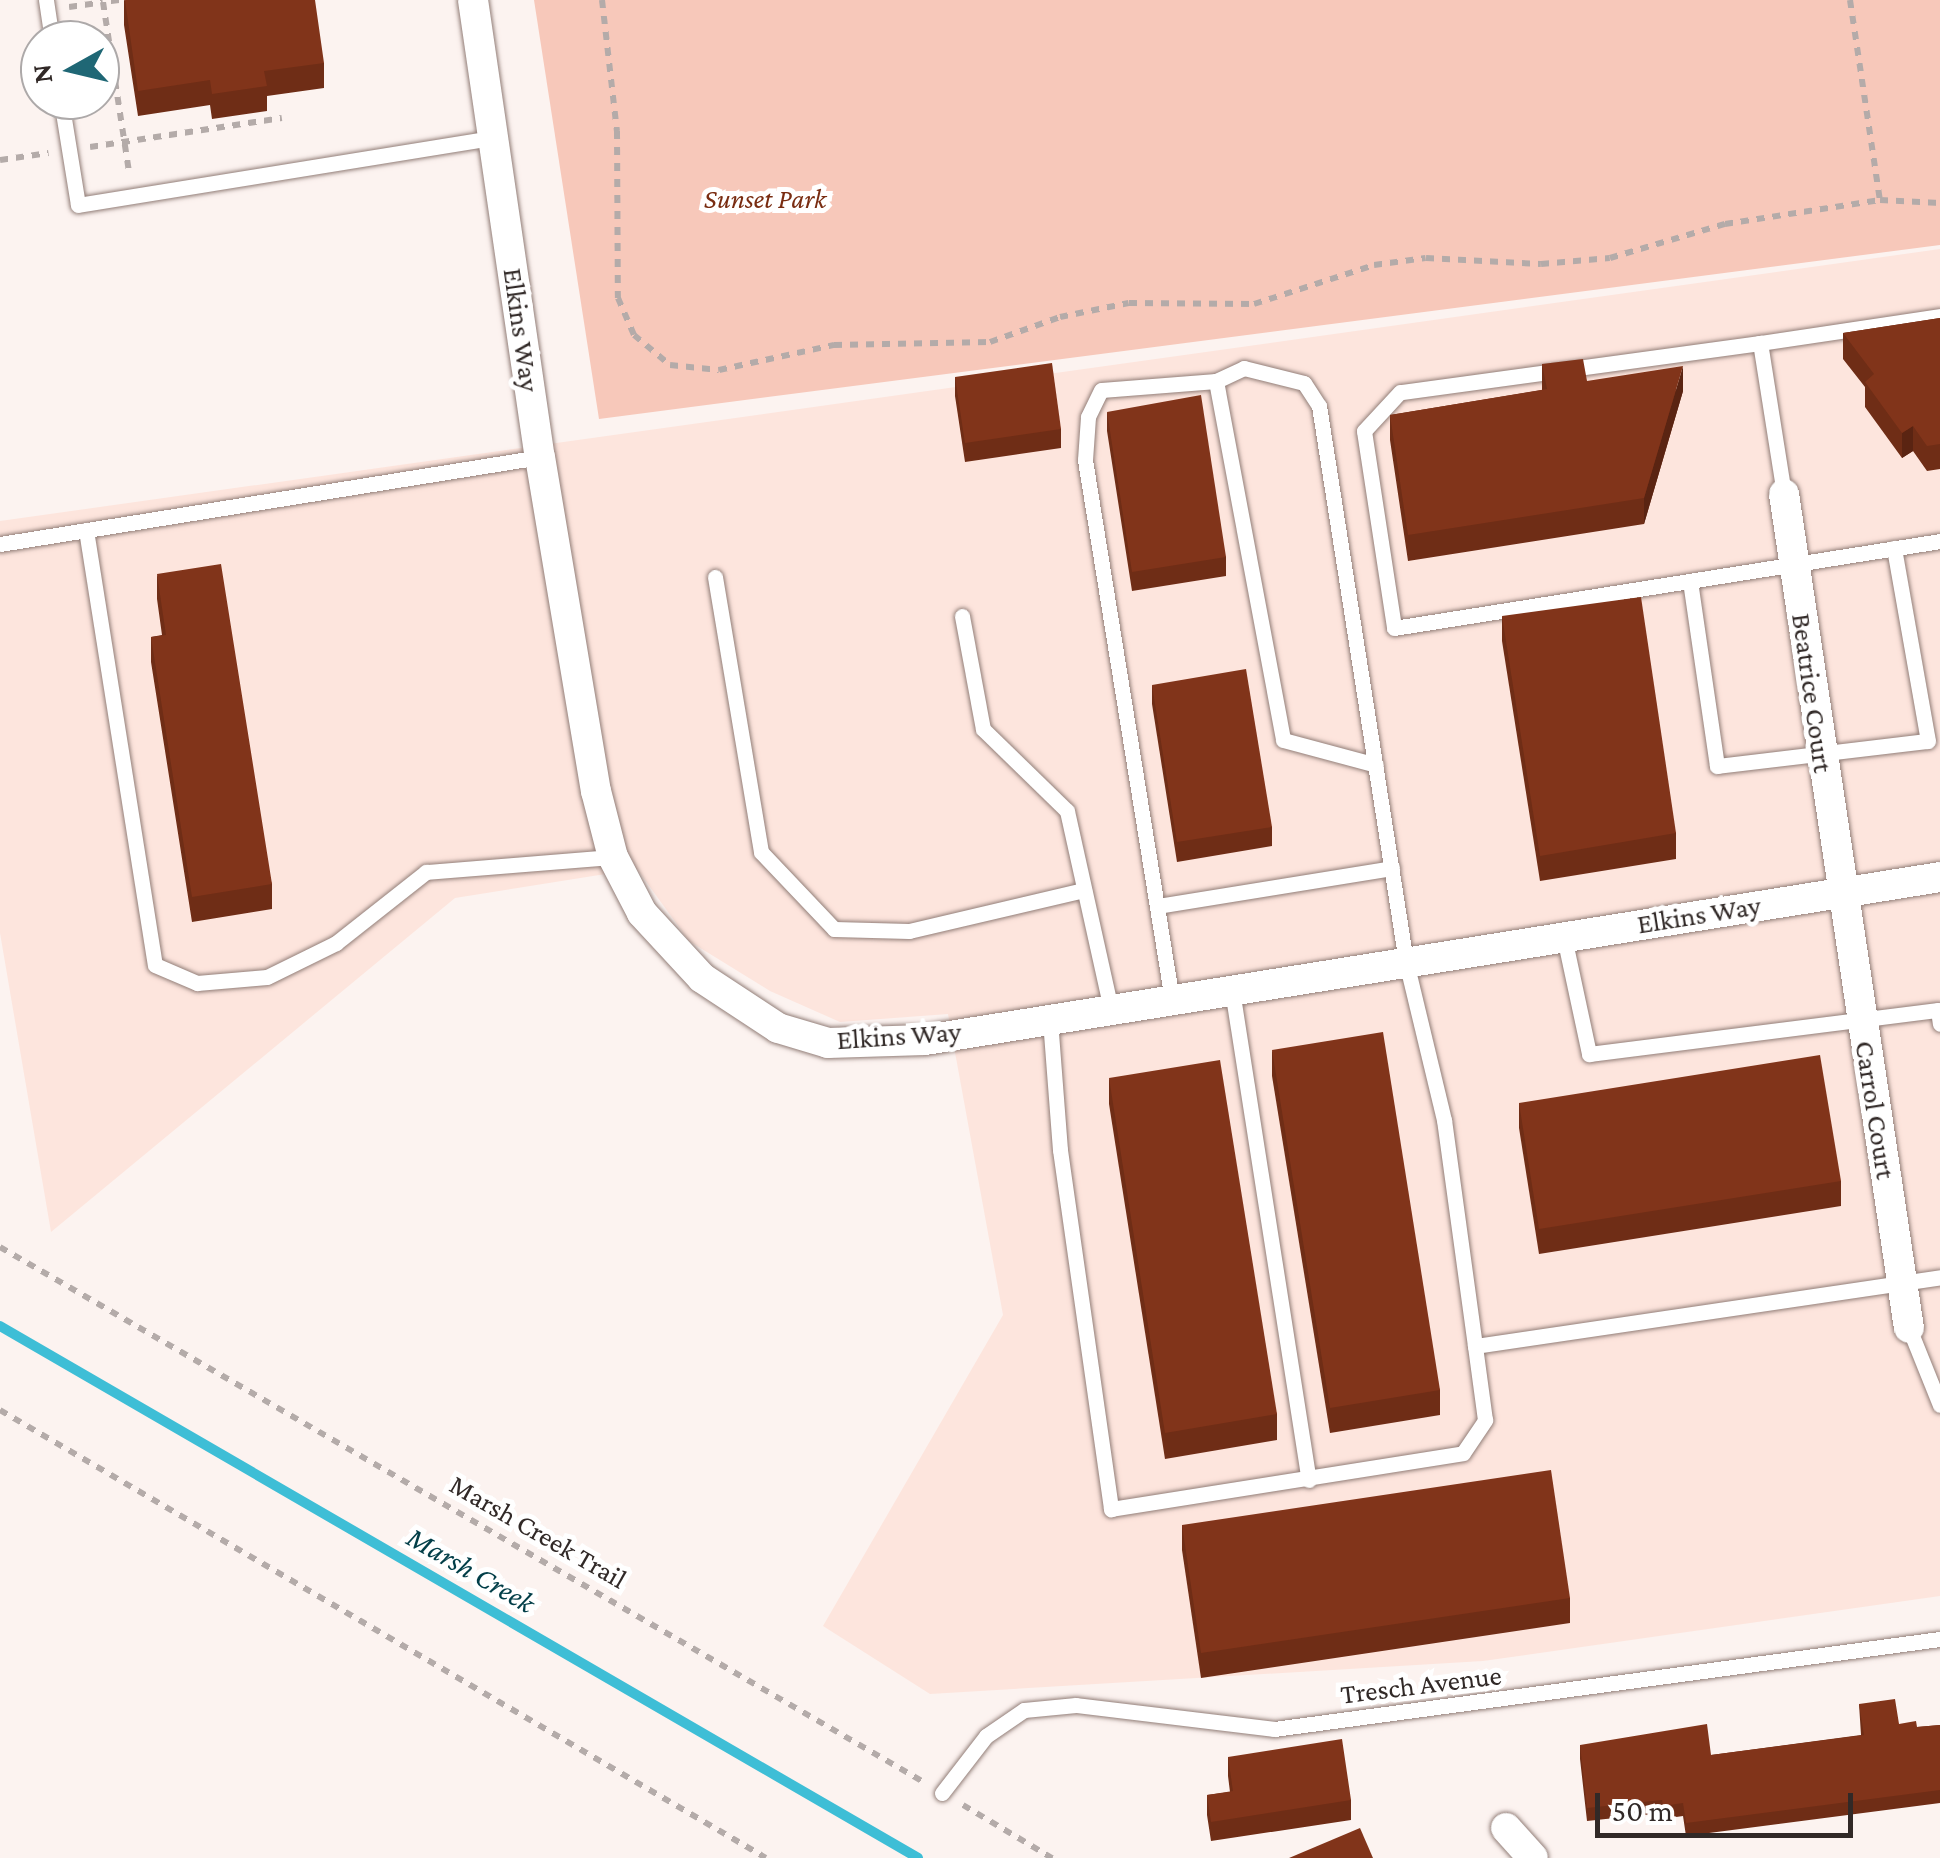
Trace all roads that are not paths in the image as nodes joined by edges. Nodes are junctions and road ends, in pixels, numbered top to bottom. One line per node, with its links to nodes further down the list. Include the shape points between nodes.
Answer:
1 (473, 0): 3 (street, Elkins Way)
2 (65, 120): 3 (lane, via 78,205)
3 (494, 138): 7 (street, Elkins Way)
4 (1940, 316): 5 (lane)
5 (1760, 343): 8 (lane); 15 (lane, via 1400,392 1364,431 1394,628)
6 (1216, 381): 18 (lane, via 1283,740); 18 (lane, via 1244,368 1304,384 1319,406); 24 (lane, via 1101,390 1088,416 1085,460)
7 (540, 458): 9 (lane); 19 (street, Elkins Way, via 596,791)
8 (1784, 494): 13 (street, Beatrice Court)
9 (86, 530): 11 (lane); 19 (lane, via 155,965 198,983 267,977 336,942 426,872)
10 (1940, 541): 12 (lane)
11 (0, 544)
12 (1894, 548): 13 (lane); 17 (lane, via 1928,741)
13 (1794, 565): 15 (lane); 17 (street, Beatrice Court)
14 (714, 578): 22 (lane, via 761,852 834,929 909,931)
15 (1690, 581): 17 (lane, via 1718,766)
16 (962, 616): 22 (lane, via 982,729 1067,811)
17 (1821, 757): 23 (street, Beatrice Court)
18 (1376, 765): 20 (lane)
19 (614, 857): 31 (street, Elkins Way, via 642,913 702,978 778,1028 848,1042 925,1040)
20 (1392, 868): 24 (lane); 26 (lane)
21 (1940, 876): 23 (street, Elkins Way)
22 (1084, 890): 29 (lane)
23 (1840, 892): 25 (street, Elkins Way); 30 (street, Carrol Court)
24 (1158, 906): 28 (lane)
25 (1564, 937): 26 (street, Elkins Way); 30 (lane, via 1588,1054)
26 (1406, 962): 27 (street, Elkins Way); 36 (lane, via 1444,1120)
27 (1232, 990): 28 (street, Elkins Way); 38 (lane)
28 (1172, 1000): 29 (street, Elkins Way)
29 (1111, 1010): 31 (street, Elkins Way)
30 (1860, 1019): 32 (lane, via 1938,1010); 34 (street, Carrol Court)
31 (1050, 1020): 38 (lane, via 1060,1150 1111,1509)
32 (1940, 1024)
33 (1940, 1276): 34 (lane)
34 (1902, 1282): 35 (street, Carrol Court); 36 (lane)
35 (1909, 1328): 37 (lane)
36 (1475, 1346): 38 (lane, via 1485,1420 1463,1454)
37 (1940, 1406)
38 (1309, 1480)
39 (1940, 1639): 40 (lane, Tresch Avenue, via 1274,1729 1076,1705 1024,1710 986,1736)
40 (942, 1793)
41 (1506, 1828): 42 (street)
42 (1533, 1858)

